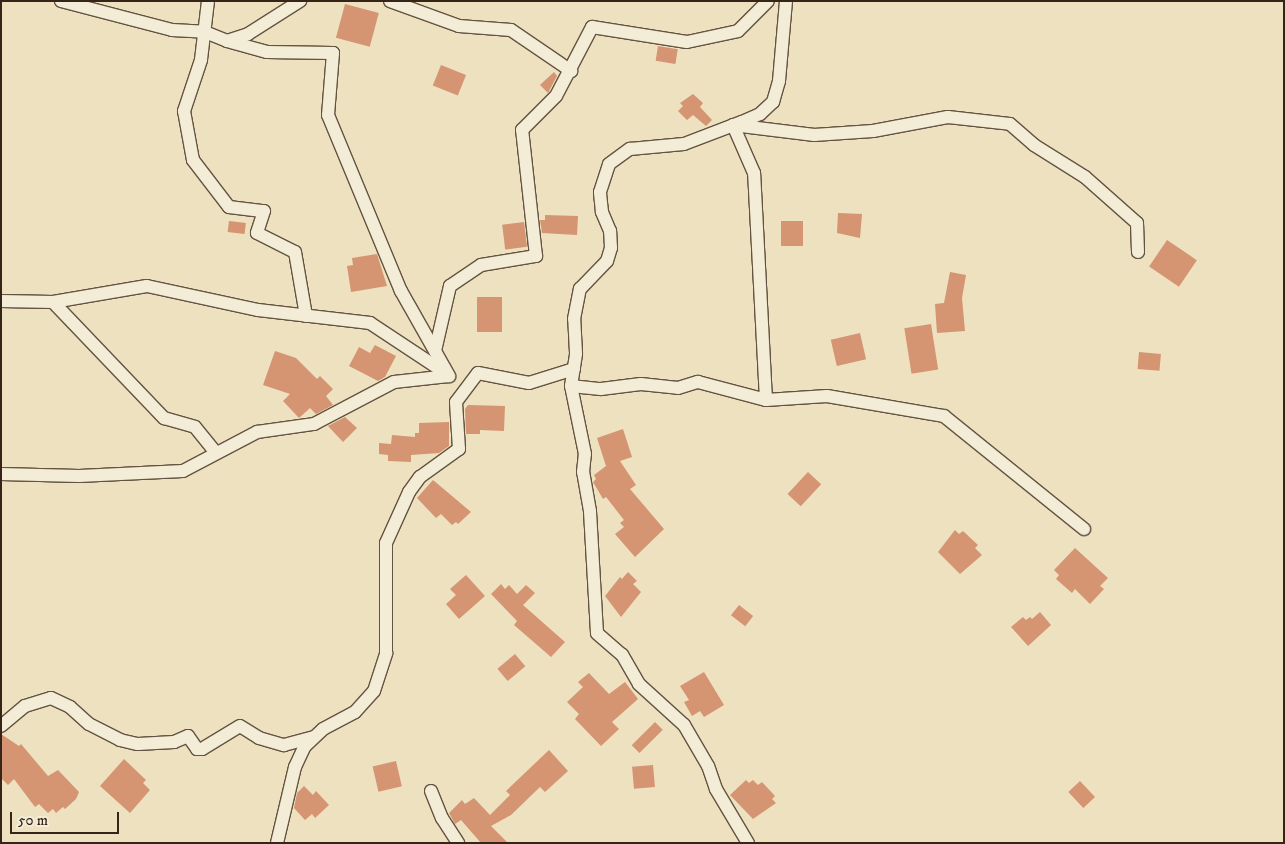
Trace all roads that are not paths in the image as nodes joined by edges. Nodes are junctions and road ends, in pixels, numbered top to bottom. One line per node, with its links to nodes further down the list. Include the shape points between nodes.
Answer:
1 (61, 1): 7 (street, via 172,30)
2 (208, 1): 7 (street)
3 (300, 1): 8 (street, via 248,34)
4 (390, 1): 9 (street, via 459,26 511,30)
5 (768, 1): 9 (street, via 738,31 687,42 592,28)
6 (786, 1): 10 (street, via 779,81 773,102 760,114)
7 (205, 32): 8 (street); 14 (street, via 201,60 184,111 193,160 229,207 264,211 257,233 295,252)
8 (227, 41): 15 (street, via 267,52 333,53 328,115 401,291)
9 (571, 71): 15 (street, via 556,96 522,130 536,256 481,265 450,286)
10 (733, 125): 11 (street, via 814,135 873,131 948,117 1010,124 1034,145 1085,177 1137,223); 16 (street, via 684,144 630,149 609,164 600,192 611,248 607,261 580,288 574,319); 19 (street, via 754,173)
11 (1138, 252)
12 (1, 301): 13 (street)
13 (53, 302): 14 (street, via 147,286 258,310); 20 (street, via 164,418 195,427)
14 (306, 316): 17 (street, via 370,323)
15 (435, 351): 17 (street)
16 (574, 369): 18 (street); 24 (street, via 529,383 478,373 456,402 459,449 425,474 408,492 386,543 386,653 374,692 355,712)
17 (449, 376): 20 (street, via 394,382 314,424 257,432)
18 (571, 386): 19 (street, via 601,389 641,384 678,388 698,382); 28 (street, via 585,454 597,633 622,656 639,684 684,725)
19 (766, 400): 22 (street, via 827,396 944,416)
20 (216, 453): 21 (street, via 184,471 79,476)
21 (1, 474)
22 (1084, 529)
23 (1, 726): 24 (street, via 25,706 51,698 70,707 96,728 120,740 138,744 174,742 188,736 197,749 202,749 240,726 259,738 284,745)
24 (315, 736): 26 (street, via 299,756)
25 (431, 791): 27 (street, via 442,818)
26 (277, 843)
27 (458, 843)
28 (748, 843)

